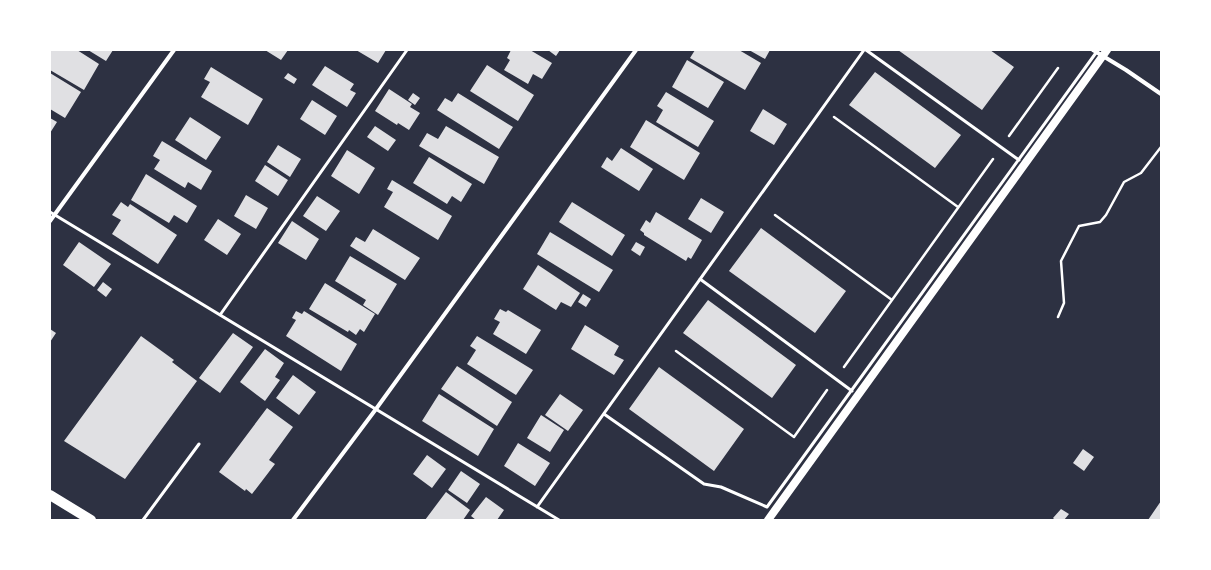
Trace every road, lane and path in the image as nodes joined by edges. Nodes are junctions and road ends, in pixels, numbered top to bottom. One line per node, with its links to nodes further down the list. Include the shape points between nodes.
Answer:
1 (174, 50): 15 (street)
2 (408, 50): 20 (lane)
3 (636, 50): 25 (street)
4 (865, 50): 10 (lane); 18 (lane)
5 (1107, 50): 34 (main road)
6 (1096, 51): 8 (street); 12 (lane)
7 (1058, 68): 10 (path)
8 (1161, 94)
9 (839, 121): 13 (path)
10 (1001, 147): 12 (lane); 13 (path)
11 (1161, 147): 21 (path, via 1141,173 1124,182 1100,222 1079,226 1061,261 1064,303)
12 (1019, 160): 24 (lane)
13 (958, 207): 19 (path)
14 (50, 212): 15 (lane)
15 (55, 215): 17 (street); 20 (lane)
16 (775, 215): 19 (path)
17 (50, 221)
18 (700, 279): 23 (lane); 26 (lane)
19 (892, 300): 23 (path)
20 (220, 315): 25 (lane)
21 (1058, 317)
22 (676, 351): 23 (path, via 794,437)
23 (835, 379): 24 (lane)
24 (852, 391): 26 (lane, via 767,507 721,487 704,484)
25 (376, 409): 29 (lane); 32 (street)
26 (604, 414): 29 (lane)
27 (199, 444): 31 (lane)
28 (50, 496): 30 (main road)
29 (537, 507): 33 (lane)
30 (91, 520)
31 (143, 520)
32 (293, 520)
33 (559, 520)
34 (768, 520)

